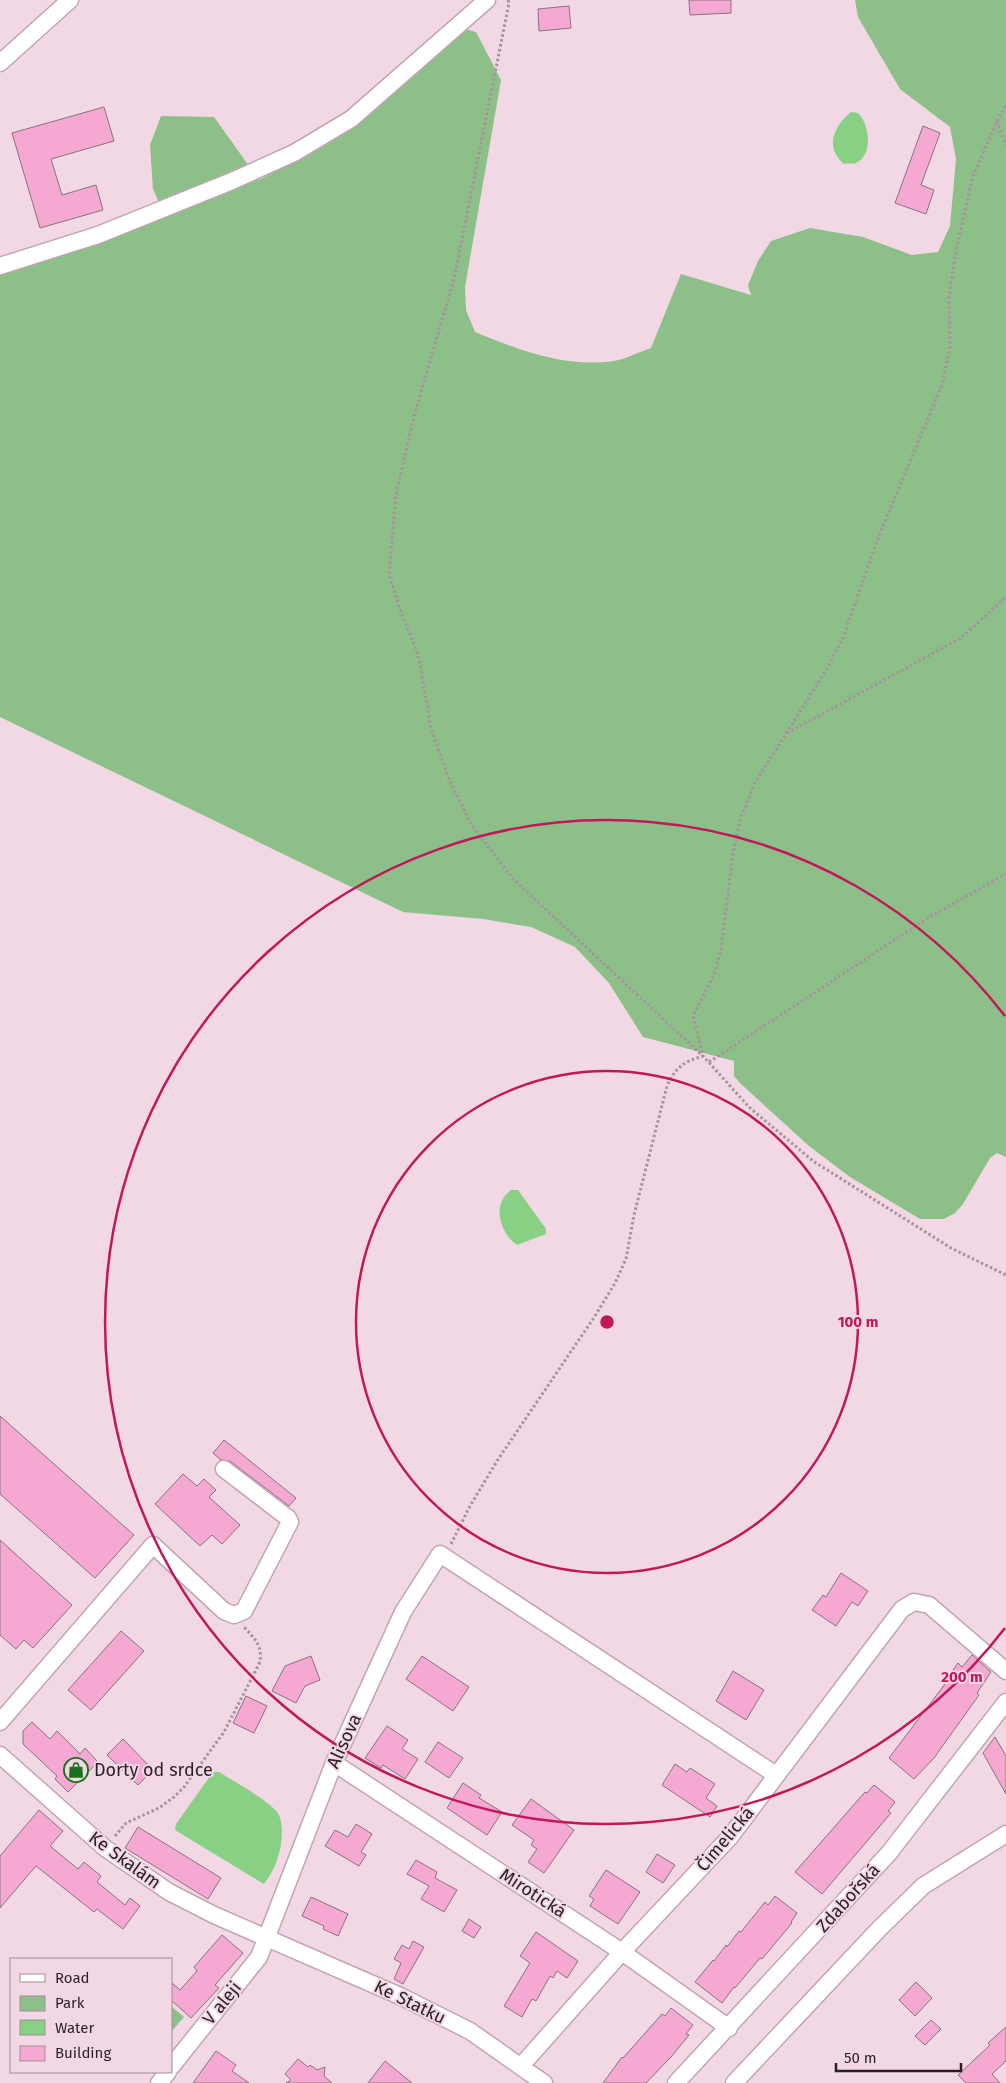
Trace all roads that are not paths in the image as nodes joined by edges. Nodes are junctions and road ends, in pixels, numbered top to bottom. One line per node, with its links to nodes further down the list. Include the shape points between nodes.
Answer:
1 (70, 0): 3 (street)
2 (487, 0): 4 (street, via 351,119 294,152 232,181 98,235)
3 (0, 63)
4 (0, 266)
5 (224, 1470): 8 (street, via 290,1522 244,1611 234,1615 224,1611 152,1545)
6 (1006, 1671): 11 (street, Čimelická, via 929,1605 914,1602 902,1609)
7 (1006, 1702): 15 (street, Zdabořská, via 889,1853)
8 (0, 1722)
9 (0, 1756): 13 (street, Ke Skalám, via 105,1848 169,1892)
10 (334, 1763): 11 (street, Alisova, via 403,1612 440,1554); 13 (street, Alisova); 14 (street, Mirotická)
11 (776, 1775): 14 (street, Čimelická, via 730,1837)
12 (1006, 1834): 22 (street, via 923,1886)
13 (268, 1937): 16 (street, V aleji, via 259,1957); 17 (street, Ke Statku, via 400,1996 470,2032)
14 (622, 1952): 15 (street, Mirotická); 17 (street, Čimelická)
15 (729, 2028): 21 (street, Zdabořská)
16 (172, 2066)
17 (521, 2066): 20 (street, Ke Statku)
18 (167, 2073): 19 (street)
19 (158, 2083)
20 (544, 2083)
21 (676, 2083)
22 (734, 2083)

